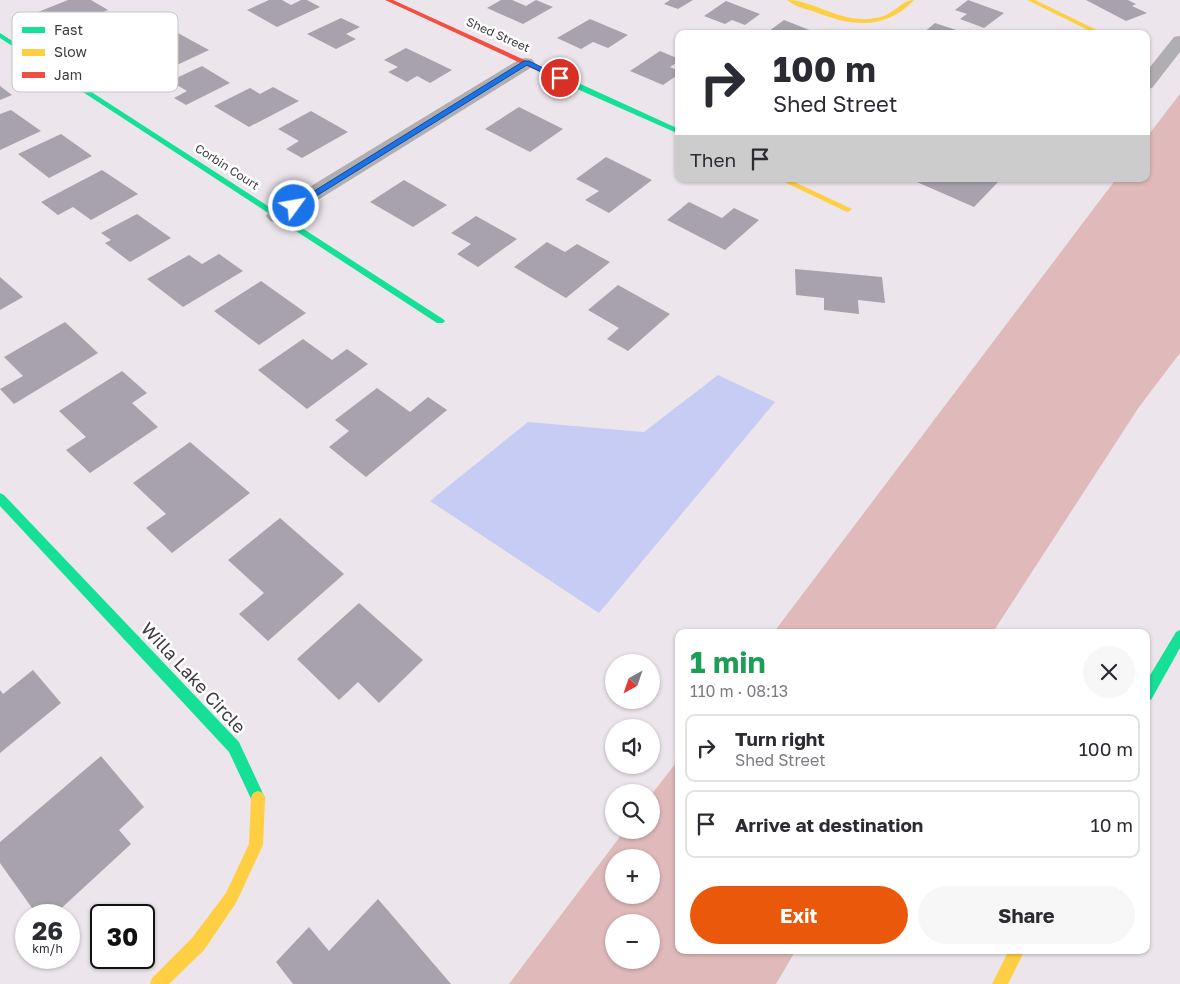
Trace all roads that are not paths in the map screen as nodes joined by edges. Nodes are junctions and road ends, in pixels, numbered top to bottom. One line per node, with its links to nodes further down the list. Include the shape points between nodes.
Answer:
1 (388, 0): 10 (main road, Shed Street)
2 (790, 0): 3 (main road, via 840,18 863,21 879,20 893,14)
3 (911, 0)
4 (1030, 0): 5 (main road)
5 (1094, 30)
6 (0, 35): 8 (main road, Corbin Court)
7 (1180, 41): 11 (street)
8 (12, 43)
9 (1150, 56): 11 (street)
10 (526, 62): 14 (main road, Shed Street); 17 (street)
11 (1164, 62): 12 (street)
12 (1150, 79)
13 (87, 92): 17 (main road, Corbin Court)
14 (675, 130)
15 (789, 182): 16 (main road)
16 (848, 209)
17 (277, 216): 18 (main road, Corbin Court)
18 (440, 321)
19 (0, 498): 23 (main road, Willa Lake Circle, via 234,746 258,799 256,846 231,898 198,944)
20 (1180, 636): 21 (main road)
21 (1150, 688)
22 (1015, 954): 24 (main road)
23 (158, 984)
24 (1000, 984)

